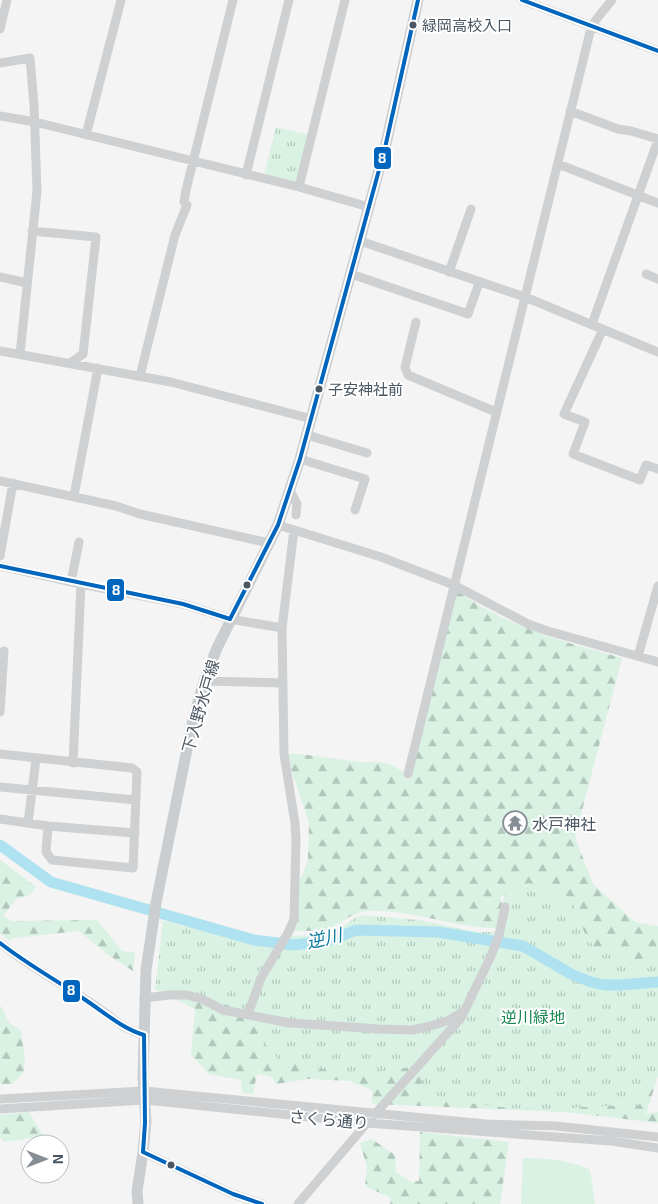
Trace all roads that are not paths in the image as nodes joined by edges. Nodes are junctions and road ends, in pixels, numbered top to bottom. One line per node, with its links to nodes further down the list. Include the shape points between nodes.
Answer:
1 (7, 0): 10 (street)
2 (121, 0): 16 (street)
3 (233, 0): 18 (street)
4 (289, 0): 20 (street)
5 (345, 0): 21 (street)
6 (418, 0): 24 (main road, 下入野水戸線)
7 (522, 0): 9 (street)
8 (612, 0): 9 (street)
9 (592, 26): 11 (street); 13 (street)
10 (0, 28)
11 (658, 51)
12 (0, 63): 15 (street, via 30,58)
13 (570, 111): 17 (street); 19 (street)
14 (0, 116): 15 (street)
15 (35, 122): 16 (street); 26 (street, via 37,191)
16 (86, 135): 18 (street)
17 (658, 140): 22 (street)
18 (193, 162): 20 (street); 44 (street, via 184,202 187,205 175,235)
19 (558, 164): 22 (street); 35 (street)
20 (246, 175): 21 (street)
21 (299, 188): 24 (street)
22 (637, 196): 23 (street); 37 (street)
23 (658, 204)
24 (369, 207): 27 (main road, 下入野水戸線)
25 (470, 209): 28 (street)
26 (32, 231): 34 (street); 42 (street, via 96,237 83,354)
27 (360, 241): 28 (street); 29 (main road, 下入野水戸線)
28 (449, 272): 33 (street)
29 (351, 274): 33 (street, via 468,314); 46 (main road, 下入野水戸線)
30 (646, 274): 32 (street)
31 (0, 277): 34 (street)
32 (658, 279)
33 (479, 282): 35 (street)
34 (27, 283): 41 (street)
35 (525, 297): 37 (street); 45 (street)
36 (416, 322): 45 (street, via 405,367 408,375)
37 (592, 324): 38 (street)
38 (603, 329): 40 (street); 50 (street, via 564,414 585,422 573,454 640,480 646,465)
39 (0, 351): 41 (street)
40 (658, 352)
41 (20, 354): 42 (street)
42 (70, 363): 43 (street)
43 (98, 368): 44 (street); 54 (street)
44 (140, 376): 46 (street)
45 (496, 412): 65 (street)
46 (312, 419): 47 (main road, 下入野水戸線)
47 (307, 434): 48 (street); 49 (main road, 下入野水戸線)
48 (367, 453)
49 (300, 459): 53 (main road, 下入野水戸線); 55 (street, via 364,479)
50 (658, 469)
51 (0, 481): 52 (street)
52 (13, 483): 54 (street); 61 (street)
53 (290, 491): 56 (street, via 297,504); 57 (main road, 下入野水戸線)
54 (74, 496): 60 (street)
55 (355, 510)
56 (296, 515)
57 (278, 525): 58 (street); 60 (main road, 下入野水戸線)
58 (294, 530): 65 (street, via 381,557); 68 (street)
59 (79, 542): 63 (street)
60 (269, 543): 67 (main road, 下入野水戸線)
61 (0, 556)
62 (0, 566): 63 (street)
63 (71, 582): 64 (street)
64 (81, 584): 67 (street, via 184,604); 77 (street)
65 (454, 585): 70 (street, via 528,624); 78 (street)
66 (658, 586): 70 (street)
67 (230, 619): 68 (street); 72 (main road, 下入野水戸線)
68 (282, 628): 73 (street)
69 (4, 651): 74 (street)
70 (638, 656): 71 (street)
71 (658, 662)
72 (204, 681): 73 (street); 88 (main road, 下入野水戸線, via 192,724 152,921)
73 (283, 682): 90 (street, via 284,754 296,839 294,919 261,978)
74 (0, 712)
75 (0, 754): 76 (street)
76 (36, 758): 77 (street); 80 (street)
77 (72, 762): 81 (street, via 132,768 137,772)
78 (408, 774)
79 (0, 787): 80 (street)
80 (32, 791): 81 (street); 83 (street)
81 (136, 800): 85 (street)
82 (0, 819): 83 (street)
83 (28, 823): 84 (street)
84 (48, 826): 85 (street); 85 (street, via 46,852 52,860 134,868)
85 (135, 833)
86 (505, 907): 89 (street, via 493,951)
87 (0, 943): 91 (street, via 96,1006 122,1027)
88 (144, 998): 90 (street, via 187,995 223,1010); 91 (main road)
89 (463, 1012): 90 (street, via 447,1021 412,1030 305,1025); 95 (street)
90 (248, 1014)
91 (144, 1035): 92 (main road)
92 (144, 1096): 93 (street, さくら通り); 94 (street, さくら通り); 95 (street, さくら通り); 96 (street, さくら通り); 99 (main road)
93 (0, 1099)
94 (0, 1110)
95 (376, 1114): 96 (street); 97 (street, さくら通り, via 486,1124 556,1126)
96 (367, 1123): 98 (street, さくら通り, via 611,1140); 102 (street)
97 (658, 1137)
98 (658, 1148)
99 (143, 1152): 100 (main road); 101 (street)
100 (138, 1204)
101 (262, 1204)
102 (298, 1204)

